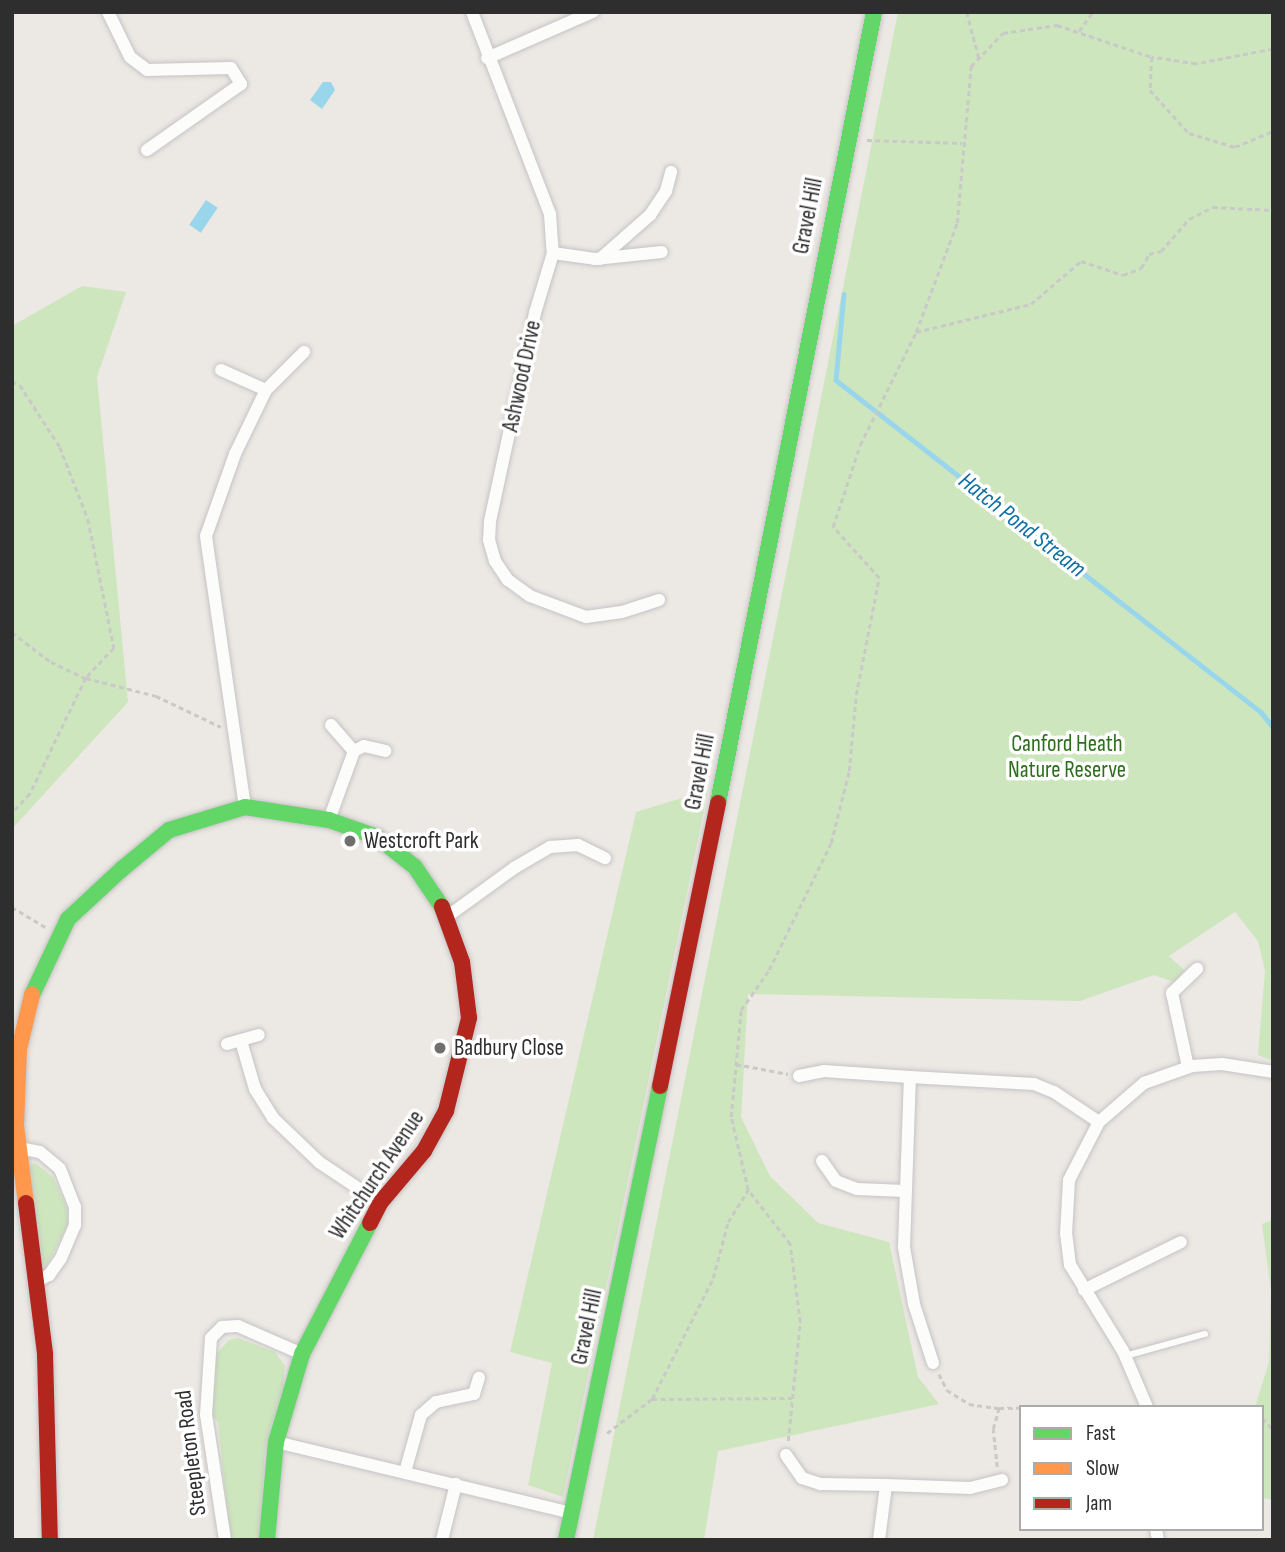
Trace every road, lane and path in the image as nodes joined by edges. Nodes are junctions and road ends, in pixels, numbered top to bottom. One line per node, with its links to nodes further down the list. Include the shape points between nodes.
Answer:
1 (108, 12): 15 (street, via 130,57 147,70 231,68 241,84)
2 (472, 12): 10 (street, Ashwood Drive)
3 (593, 12): 10 (street)
4 (874, 12): 13 (street, Gravel Hill)
5 (967, 12): 11 (path)
6 (1093, 12): 7 (path)
7 (1079, 31): 9 (path); 11 (path, via 1057,25 1003,33)
8 (1273, 49): 9 (path, via 1196,64)
9 (1152, 57): 12 (path, via 1150,90 1189,133 1235,147)
10 (487, 58): 19 (street, Ashwood Drive, via 550,214)
11 (979, 58): 14 (path, via 971,66)
12 (1273, 131)
13 (846, 138): 14 (path); 71 (street, Gravel Hill, via 702,884)
14 (963, 143): 21 (path, via 957,223)
15 (147, 150)
16 (671, 172): 20 (street, via 667,191 650,215)
17 (1273, 210): 21 (path, via 1213,207 1189,219 1166,246 1149,254 1141,268 1122,275 1081,261 1031,303)
18 (662, 252): 20 (street)
19 (553, 253): 20 (street); 26 (street, Ashwood Drive, via 535,313 494,500 489,540 495,561 508,580 530,596 586,617)
20 (600, 259)
21 (916, 332): 44 (path, via 872,421 833,527 879,578 856,695 849,771 831,843 769,970 741,1010)
22 (304, 352): 25 (street)
23 (221, 370): 25 (street)
24 (12, 381): 28 (path, via 20,385 60,447 88,519 114,648)
25 (266, 390): 30 (street, via 235,454 206,536)
26 (659, 600)
27 (12, 632): 28 (path, via 51,663)
28 (86, 678): 30 (path, via 156,696); 34 (path, via 30,794)
29 (331, 725): 31 (street)
30 (235, 734): 33 (street)
31 (354, 751): 32 (street, via 364,746); 35 (street)
32 (385, 751)
33 (245, 807): 35 (street, Whitchurch Avenue); 39 (street, Whitchurch Avenue, via 169,830 68,919)
34 (12, 813)
35 (329, 820): 38 (street, Whitchurch Avenue, via 377,837 415,867)
36 (606, 858): 38 (street, via 578,845 550,847 514,867)
37 (12, 907): 39 (path)
38 (449, 916): 54 (street, Whitchurch Avenue, via 462,962 469,1017 461,1063 446,1111 424,1152)
39 (59, 934): 50 (street, Whitchurch Avenue, via 36,979 19,1049)
40 (1197, 970): 45 (street, via 1172,993)
41 (259, 1035): 42 (street)
42 (242, 1041): 43 (street); 54 (street, via 255,1089 273,1118 319,1162)
43 (227, 1044)
44 (736, 1064): 47 (path); 52 (path, via 731,1117)
45 (1188, 1067): 46 (street, via 1222,1064); 49 (street, via 1144,1083)
46 (1273, 1072)
47 (799, 1076): 48 (street, via 824,1071)
48 (910, 1077): 49 (street, via 1034,1084 1054,1091); 53 (street)
49 (1099, 1122): 57 (street, via 1069,1180 1066,1208 1070,1265)
50 (19, 1148): 56 (street, Whitchurch Avenue); 56 (street, via 40,1152 60,1169 75,1207 75,1224 61,1258 49,1275)
51 (822, 1161): 53 (street, via 836,1181 857,1189)
52 (748, 1190): 63 (path, via 790,1244 800,1322); 64 (path, via 728,1222 713,1278)
53 (905, 1191): 61 (street, via 904,1247 914,1304)
54 (380, 1203): 59 (street, Whitchurch Avenue)
55 (1181, 1242): 57 (street)
56 (37, 1280): 78 (street, Whitchurch Avenue, via 45,1354)
57 (1084, 1290): 60 (street)
58 (1205, 1334): 60 (lane)
59 (302, 1354): 70 (street); 79 (street, Steepleton Road, via 238,1326 222,1327 211,1338 206,1416)
60 (1125, 1356): 67 (street)
61 (933, 1363): 69 (path, via 947,1390 969,1404)
62 (479, 1378): 73 (street, via 474,1394 436,1402 421,1415)
63 (792, 1398): 64 (path); 72 (path)
64 (652, 1399): 71 (path)
65 (1048, 1405): 66 (path)
66 (1114, 1405)
67 (1145, 1405)
68 (1019, 1407): 69 (path)
69 (999, 1408): 74 (path, via 993,1455)
70 (276, 1442): 73 (street); 80 (street)
71 (585, 1449): 77 (street, Gravel Hill)
72 (786, 1455): 76 (street, via 802,1478 821,1484)
73 (405, 1472): 75 (street)
74 (1002, 1480): 76 (street, via 970,1488)
75 (456, 1484): 77 (street); 81 (street)
76 (886, 1485): 83 (street)
77 (571, 1513): 82 (street, Gravel Hill)
78 (50, 1540)
79 (225, 1540)
80 (267, 1540)
81 (442, 1540)
82 (566, 1540)
83 (879, 1540)

